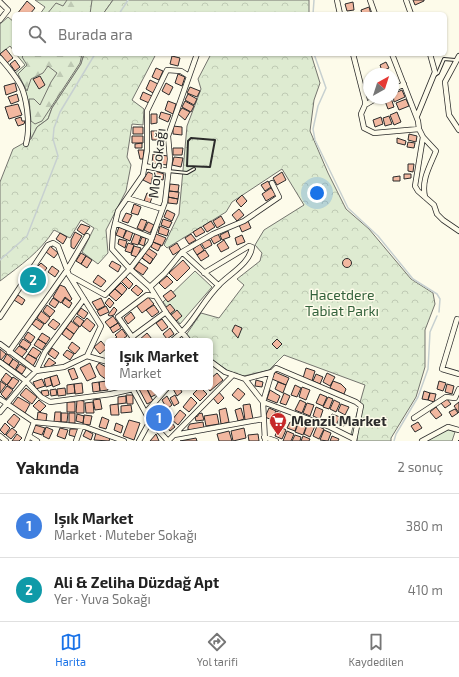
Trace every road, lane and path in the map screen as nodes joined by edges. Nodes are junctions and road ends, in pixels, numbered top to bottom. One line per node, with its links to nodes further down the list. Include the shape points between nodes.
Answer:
1 (337, 0): 5 (street)
2 (370, 0): 6 (street)
3 (406, 0): 7 (street)
4 (0, 2): 8 (street, via 8,10)
5 (340, 12)
6 (374, 12)
7 (410, 12)
8 (0, 20)
9 (196, 56): 15 (street, Mor Sokağı)
10 (353, 56): 19 (street)
11 (393, 56): 17 (street)
12 (431, 56): 16 (street, via 435,68)
13 (0, 58): 24 (street, via 13,73 23,91 28,136)
14 (458, 58): 16 (lane, via 444,59 438,73); 22 (street, via 445,82 445,96 448,115)
15 (189, 76): 25 (street, via 182,71 167,70 147,111 147,150); 27 (street, Mor Sokağı, via 168,136)
16 (433, 77): 20 (street)
17 (404, 84): 18 (street); 20 (street)
18 (399, 87)
19 (365, 105): 21 (street, via 361,114 364,128 374,133)
20 (417, 116): 21 (street)
21 (419, 129): 23 (street)
22 (459, 130)
23 (423, 136): 29 (street, via 415,186); 29 (street, via 436,151 425,175)
24 (26, 144)
25 (144, 166): 27 (street); 30 (street, via 143,175)
26 (194, 169): 27 (lane, via 187,173)
27 (168, 170): 31 (street, Mor Sokağı)
28 (272, 183): 36 (street, via 279,197 244,220)
29 (425, 197): 33 (street, via 434,205 437,214)
30 (127, 198): 31 (street); 32 (street, via 118,211)
31 (162, 209): 35 (street, Mor Sokağı)
32 (115, 223): 35 (street); 37 (street, via 112,249)
33 (459, 231)
34 (87, 236): 38 (street)
35 (152, 238): 37 (street, Mor Sokağı)
36 (182, 252): 39 (street); 41 (street)
37 (130, 269): 38 (street, Mor Sokağı, via 105,295); 41 (street)
38 (68, 273): 43 (street); 45 (street, via 58,246 53,243 48,245); 53 (street)
39 (204, 274): 40 (street); 40 (street, via 249,246 252,247 251,255)
40 (218, 285): 47 (street)
41 (150, 287): 42 (street)
42 (155, 296): 44 (street); 48 (street, via 147,295 118,317)
43 (84, 299): 54 (street, via 101,326); 59 (street, via 45,352)
44 (166, 312): 47 (street); 49 (street)
45 (0, 317)
46 (457, 319): 60 (street, via 442,369)
47 (182, 334): 50 (street); 51 (street)
48 (133, 338)
49 (135, 338)
50 (176, 338)
51 (186, 338)
52 (0, 344): 53 (street)
53 (9, 352): 59 (street)
54 (87, 356): 55 (street); 59 (street, via 64,367)
55 (105, 361)
56 (0, 362): 63 (street)
57 (213, 363): 61 (street)
58 (274, 370): 62 (street); 70 (street); 85 (street, via 350,399 360,406)
59 (36, 371): 63 (street)
60 (459, 374)
61 (233, 375): 62 (street); 80 (street)
62 (245, 379): 70 (street)
63 (26, 381): 65 (street, via 41,397 50,402); 71 (street)
64 (459, 389): 68 (street)
65 (126, 390)
66 (134, 390): 73 (street)
67 (165, 390): 73 (street)
68 (457, 398): 75 (street, via 446,397)
69 (0, 400): 71 (street)
70 (263, 402): 74 (street); 85 (street, via 330,427)
71 (6, 404): 72 (street); 77 (street)
72 (0, 412)
73 (146, 412): 76 (street)
74 (262, 418): 80 (street); 84 (street)
75 (414, 418)
76 (150, 421): 90 (street); 91 (street)
77 (34, 422): 78 (street); 82 (street)
78 (82, 427): 83 (street); 88 (street)
79 (459, 430): 93 (street, via 448,427)
80 (174, 435): 91 (street)
81 (0, 436): 86 (street)
82 (28, 438): 87 (street)
83 (115, 439): 89 (street)
84 (264, 439): 92 (street)
85 (354, 440)
86 (6, 441)
87 (37, 441)
88 (76, 441)
89 (124, 441)
90 (139, 441)
91 (168, 441)
92 (276, 441)
93 (422, 441)

